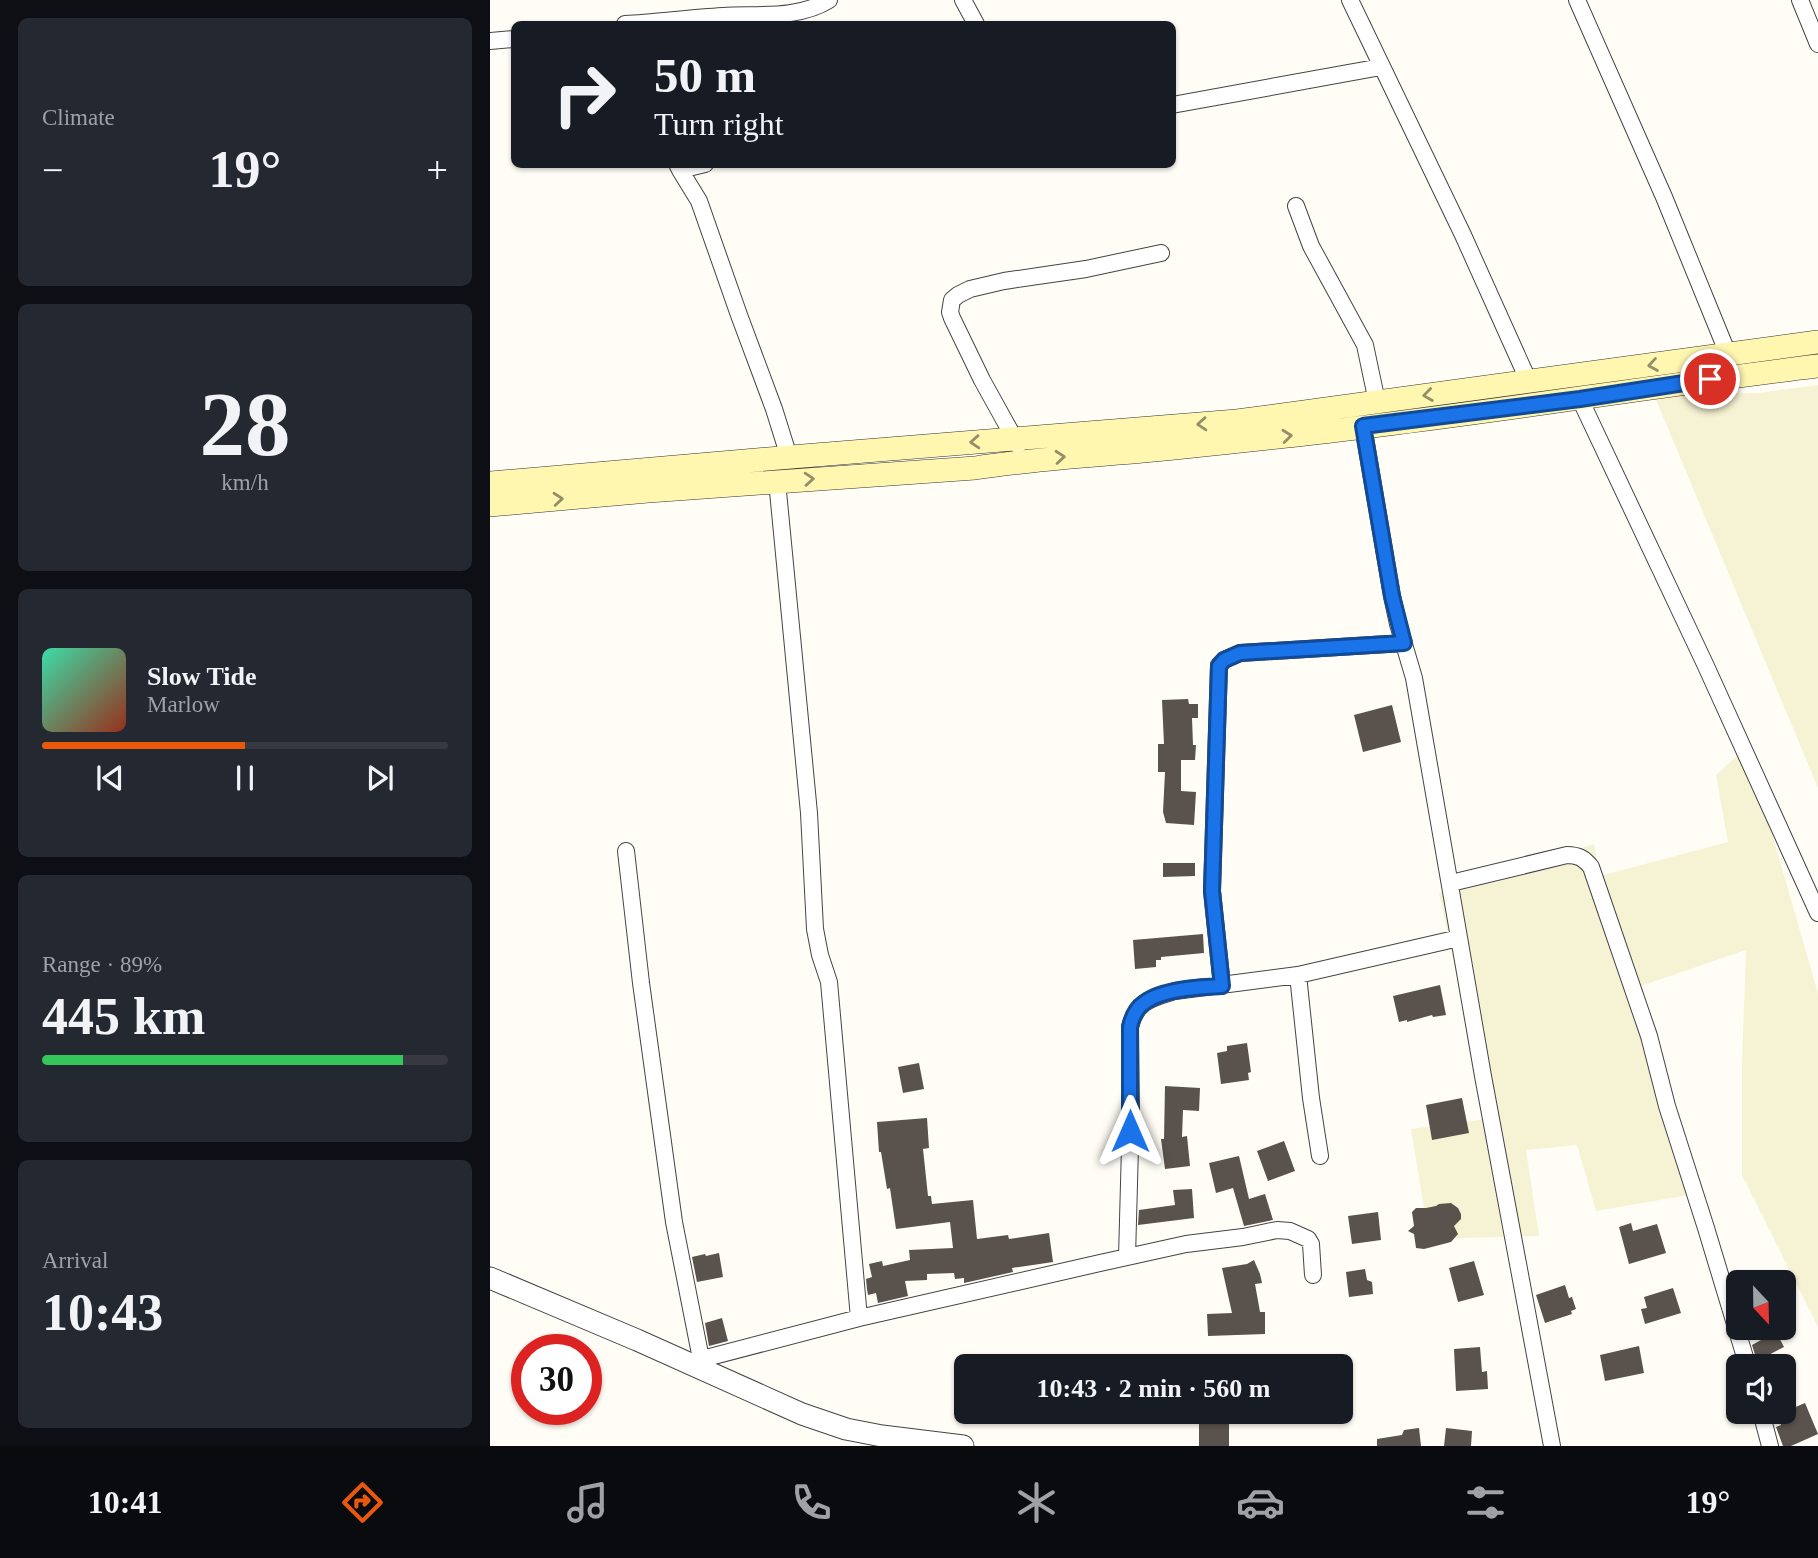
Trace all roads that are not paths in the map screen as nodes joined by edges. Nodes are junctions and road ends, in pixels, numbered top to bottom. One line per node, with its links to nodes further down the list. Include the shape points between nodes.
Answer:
1 (829, 0): 6 (street, via 812,9)
2 (963, 0): 8 (street)
3 (1350, 0): 12 (street)
4 (1577, 0): 18 (street)
5 (1800, 0): 11 (street)
6 (796, 6): 7 (street)
7 (661, 21)
8 (974, 21)
9 (511, 38): 10 (street)
10 (490, 41)
11 (1818, 44)
12 (1381, 67): 13 (street); 20 (street)
13 (1176, 104)
14 (679, 168): 25 (street, via 699,201)
15 (1296, 206): 22 (street, via 1311,246 1365,345)
16 (1161, 253): 24 (street, via 1003,281 970,289 952,300 952,318)
17 (1818, 342): 18 (main road)
18 (1728, 354): 20 (main road, one-way to 20)
19 (1818, 366): 21 (main road)
20 (1529, 382): 22 (main road, one-way to 22)
21 (1580, 399): 23 (main road); 33 (street)
22 (1377, 402): 24 (main road, one-way to 24, via 1237,421)
23 (1363, 426): 26 (main road, one-way to 23); 30 (street)
24 (1015, 439): 25 (main road, one-way to 25); 26 (street)
25 (789, 457): 28 (main road)
26 (1025, 460): 27 (main road, one-way to 26, via 975,468)
27 (777, 481): 29 (main road, one-way to 27); 41 (street, via 809,813 815,929 829,982)
28 (490, 484)
29 (490, 505)
30 (1404, 643): 32 (street); 36 (street, via 1240,653 1219,666 1212,891)
31 (626, 851): 43 (street)
32 (1451, 883): 34 (street); 42 (street, via 1567,855 1576,855 1591,867 1649,1036)
33 (1818, 913)
34 (1459, 938): 35 (street); 47 (street)
35 (1298, 975): 36 (street); 37 (street)
36 (1222, 986): 38 (street, via 1155,997 1144,1002 1132,1018)
37 (1320, 1156)
38 (1128, 1257): 39 (street, via 1186,1244 1290,1231 1311,1244); 41 (street)
39 (1313, 1275)
40 (490, 1278): 43 (street)
41 (859, 1318): 43 (street)
42 (1744, 1354)
43 (694, 1361): 45 (street, via 802,1414)
44 (1764, 1424): 48 (street)
45 (882, 1441): 46 (street)
46 (963, 1446)
47 (1552, 1446)
48 (1770, 1446)

